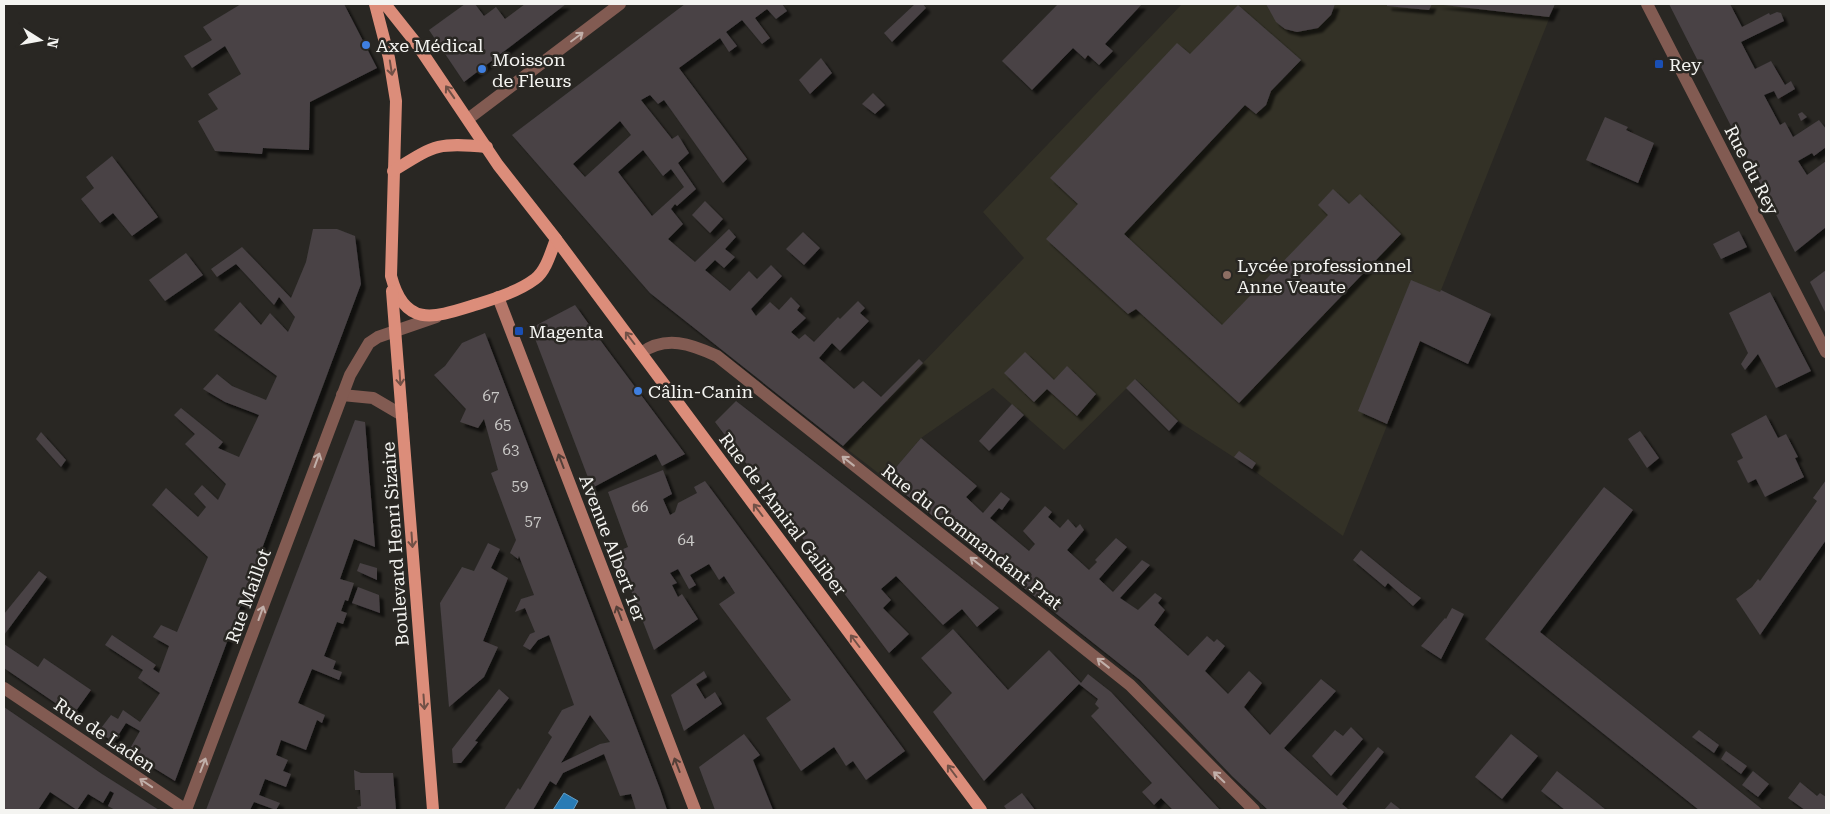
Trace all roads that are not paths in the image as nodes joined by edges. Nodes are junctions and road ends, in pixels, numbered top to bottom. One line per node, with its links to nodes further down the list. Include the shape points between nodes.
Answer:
1 (375, 4): 7 (main road, one-way to 7, via 396,101)
2 (385, 4): 5 (main road, one-way to 2)
3 (620, 4): 5 (street, one-way to 3)
4 (1647, 4): 13 (street, Rue du Rey)
5 (468, 119): 6 (main road)
6 (487, 147): 7 (main road, via 436,146); 8 (main road)
7 (393, 171): 9 (main road)
8 (556, 239): 10 (main road, via 548,262 536,279); 14 (main road, Rue de l'Amiral Galiber, one-way to 8)
9 (390, 276): 11 (main road, via 401,302 415,312); 12 (main road, Boulevard Henri Sizaire)
10 (498, 297): 11 (main road); 20 (street, Avenue Albert 1er, one-way to 10)
11 (436, 317): 12 (street, Rue Maillot)
12 (396, 329): 15 (street, Rue Maillot, via 369,343); 16 (main road, Boulevard Henri Sizaire, one-way to 16)
13 (1826, 352)
14 (641, 353): 21 (main road, Rue de l'Amiral Galiber, one-way to 14); 22 (street, Rue du Commandant Prat, one-way to 14, via 1130,685 717,356 698,347 677,343 653,344)
15 (342, 395): 16 (street, via 373,398); 18 (street, Rue Maillot, one-way to 15)
16 (402, 415): 19 (main road, Boulevard Henri Sizaire, one-way to 19)
17 (4, 688): 18 (street, Rue de Laden, one-way to 17)
18 (186, 810)
19 (433, 810)
20 (694, 810)
21 (981, 810)
22 (1254, 810)

